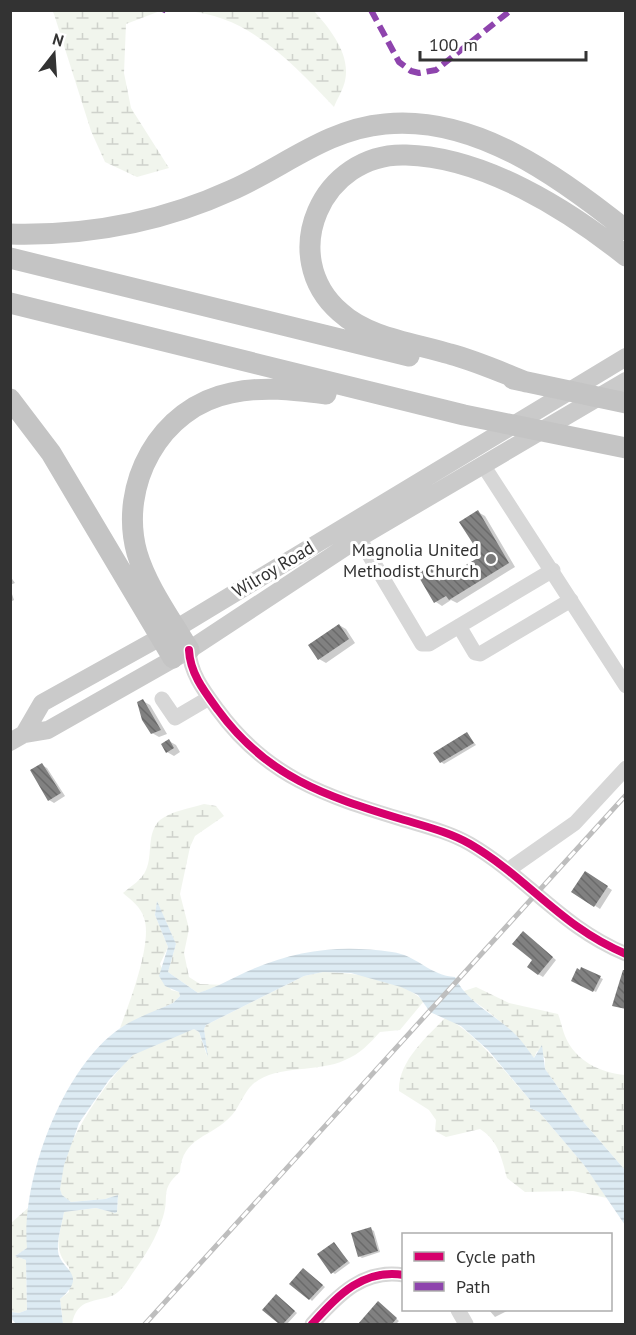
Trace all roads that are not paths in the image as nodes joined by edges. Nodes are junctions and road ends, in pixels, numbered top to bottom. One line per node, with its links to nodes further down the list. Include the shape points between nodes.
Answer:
1 (626, 230): 2 (highway, via 578,192 525,160 468,135 408,123 344,132 232,190 157,217 79,232)
2 (10, 234)
3 (626, 256): 8 (highway, via 550,203 510,183 459,165 420,156 387,156 354,167 333,185 314,220 311,254 320,287 341,313 375,331 480,363)
4 (10, 258): 8 (highway)
5 (10, 303): 11 (highway)
6 (626, 357): 18 (main road, Wilroy Road)
7 (626, 381): 13 (main road, Wilroy Road)
8 (526, 382): 10 (highway)
9 (10, 399): 18 (highway, via 51,453)
10 (626, 403)
11 (464, 415): 12 (highway); 18 (highway, via 273,389 229,393 180,418 155,443 147,458 132,516 133,535 144,570)
12 (619, 447)
13 (483, 465): 14 (main road, Wilroy Road); 15 (street)
14 (359, 538): 17 (street, via 422,644 429,644); 19 (main road, Wilroy Road)
15 (553, 570): 16 (street); 17 (street)
16 (571, 600): 17 (street, via 480,654 475,653); 20 (street)
17 (459, 626)
18 (169, 632): 19 (highway); 23 (main road, Wilroy Road, via 42,703)
19 (184, 658): 21 (street); 23 (main road, Wilroy Road, via 48,730)
20 (626, 686)
21 (209, 698): 22 (street, via 175,718); 25 (street, via 235,732 288,777 331,798 444,832 487,854)
22 (162, 699)
23 (17, 738)
24 (626, 768): 25 (street, via 575,823)
25 (508, 870): 26 (street, via 565,920)
26 (626, 954)
27 (402, 1275): 28 (street, via 363,1279 349,1287)
28 (312, 1324)

